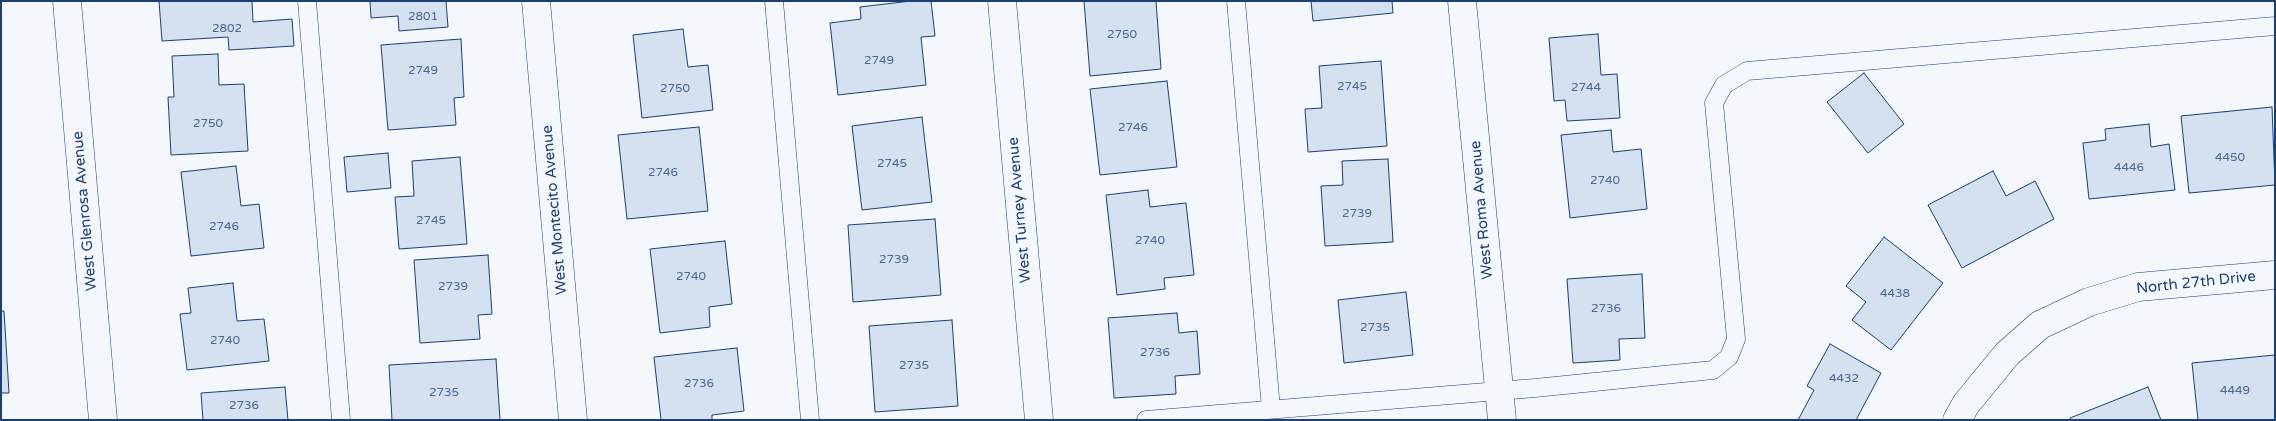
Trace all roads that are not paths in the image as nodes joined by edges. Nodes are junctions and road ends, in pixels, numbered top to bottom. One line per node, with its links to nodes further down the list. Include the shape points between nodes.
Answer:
1 (67, 1): 12 (street, West Glenrosa Avenue)
2 (307, 1): 13 (lane)
3 (536, 1): 14 (street, West Montecito Avenue)
4 (774, 1): 15 (lane)
5 (1002, 1): 16 (street, West Turney Avenue)
6 (1236, 1): 11 (lane)
7 (1462, 1): 10 (street, West Roma Avenue)
8 (2275, 26): 10 (lane, via 1747,71 1724,85 1714,103 1736,339 1729,357 1713,370)
9 (2275, 275): 19 (street, North 27th Drive, via 2138,287 2089,302 2040,325 2007,354)
10 (1499, 390): 11 (lane); 18 (street, West Roma Avenue)
11 (1271, 409): 17 (lane)
12 (103, 420)
13 (341, 420)
14 (573, 420)
15 (810, 420)
16 (1039, 420)
17 (1146, 420)
18 (1502, 420)
19 (1957, 420)

